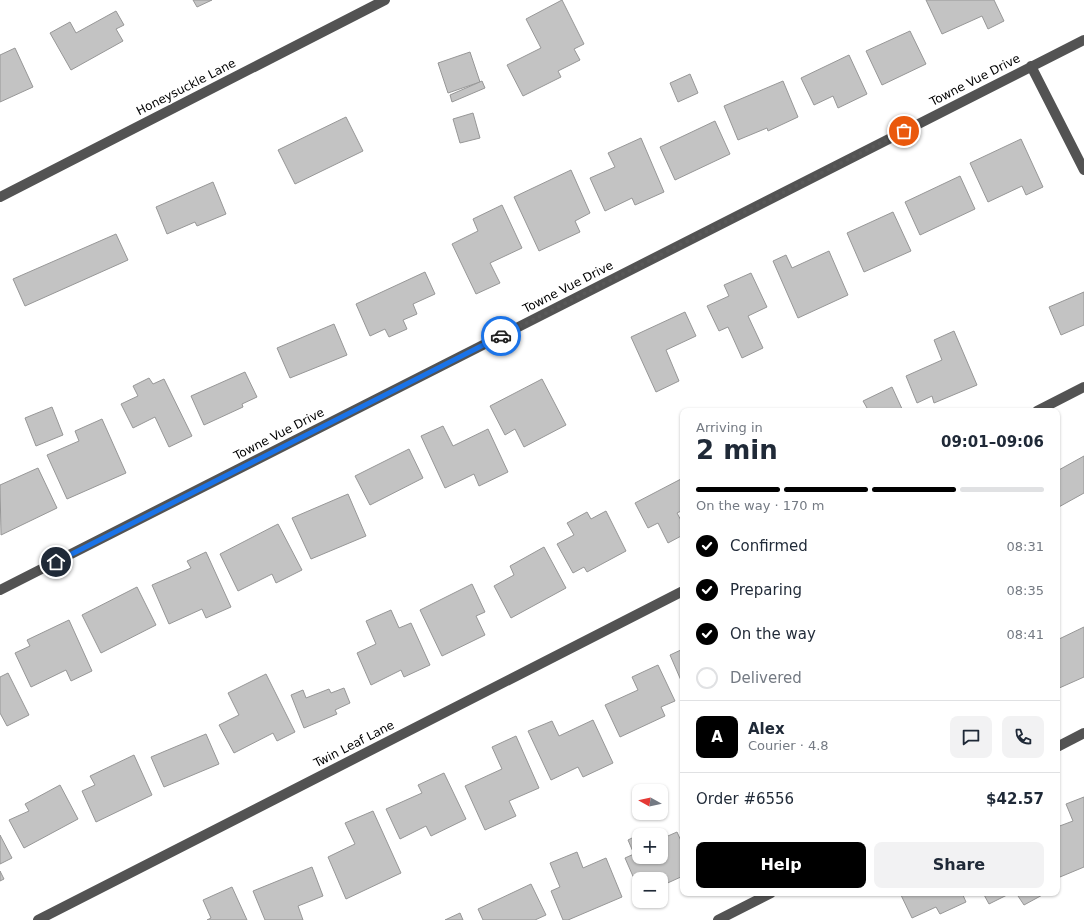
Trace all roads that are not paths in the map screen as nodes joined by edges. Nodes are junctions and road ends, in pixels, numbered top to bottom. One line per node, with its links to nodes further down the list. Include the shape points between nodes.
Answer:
1 (385, 0): 5 (street, Honeysuckle Lane)
2 (1084, 40): 3 (street, Towne Vue Drive)
3 (1031, 66): 4 (street); 8 (street, Towne Vue Drive)
4 (1084, 170)
5 (0, 197)
6 (1084, 387): 7 (street)
7 (1043, 408)
8 (0, 590)
9 (680, 593): 13 (street, Twin Leaf Lane)
10 (1084, 733): 11 (street)
11 (1060, 745)
12 (765, 896): 14 (street)
13 (38, 920)
14 (718, 920)

